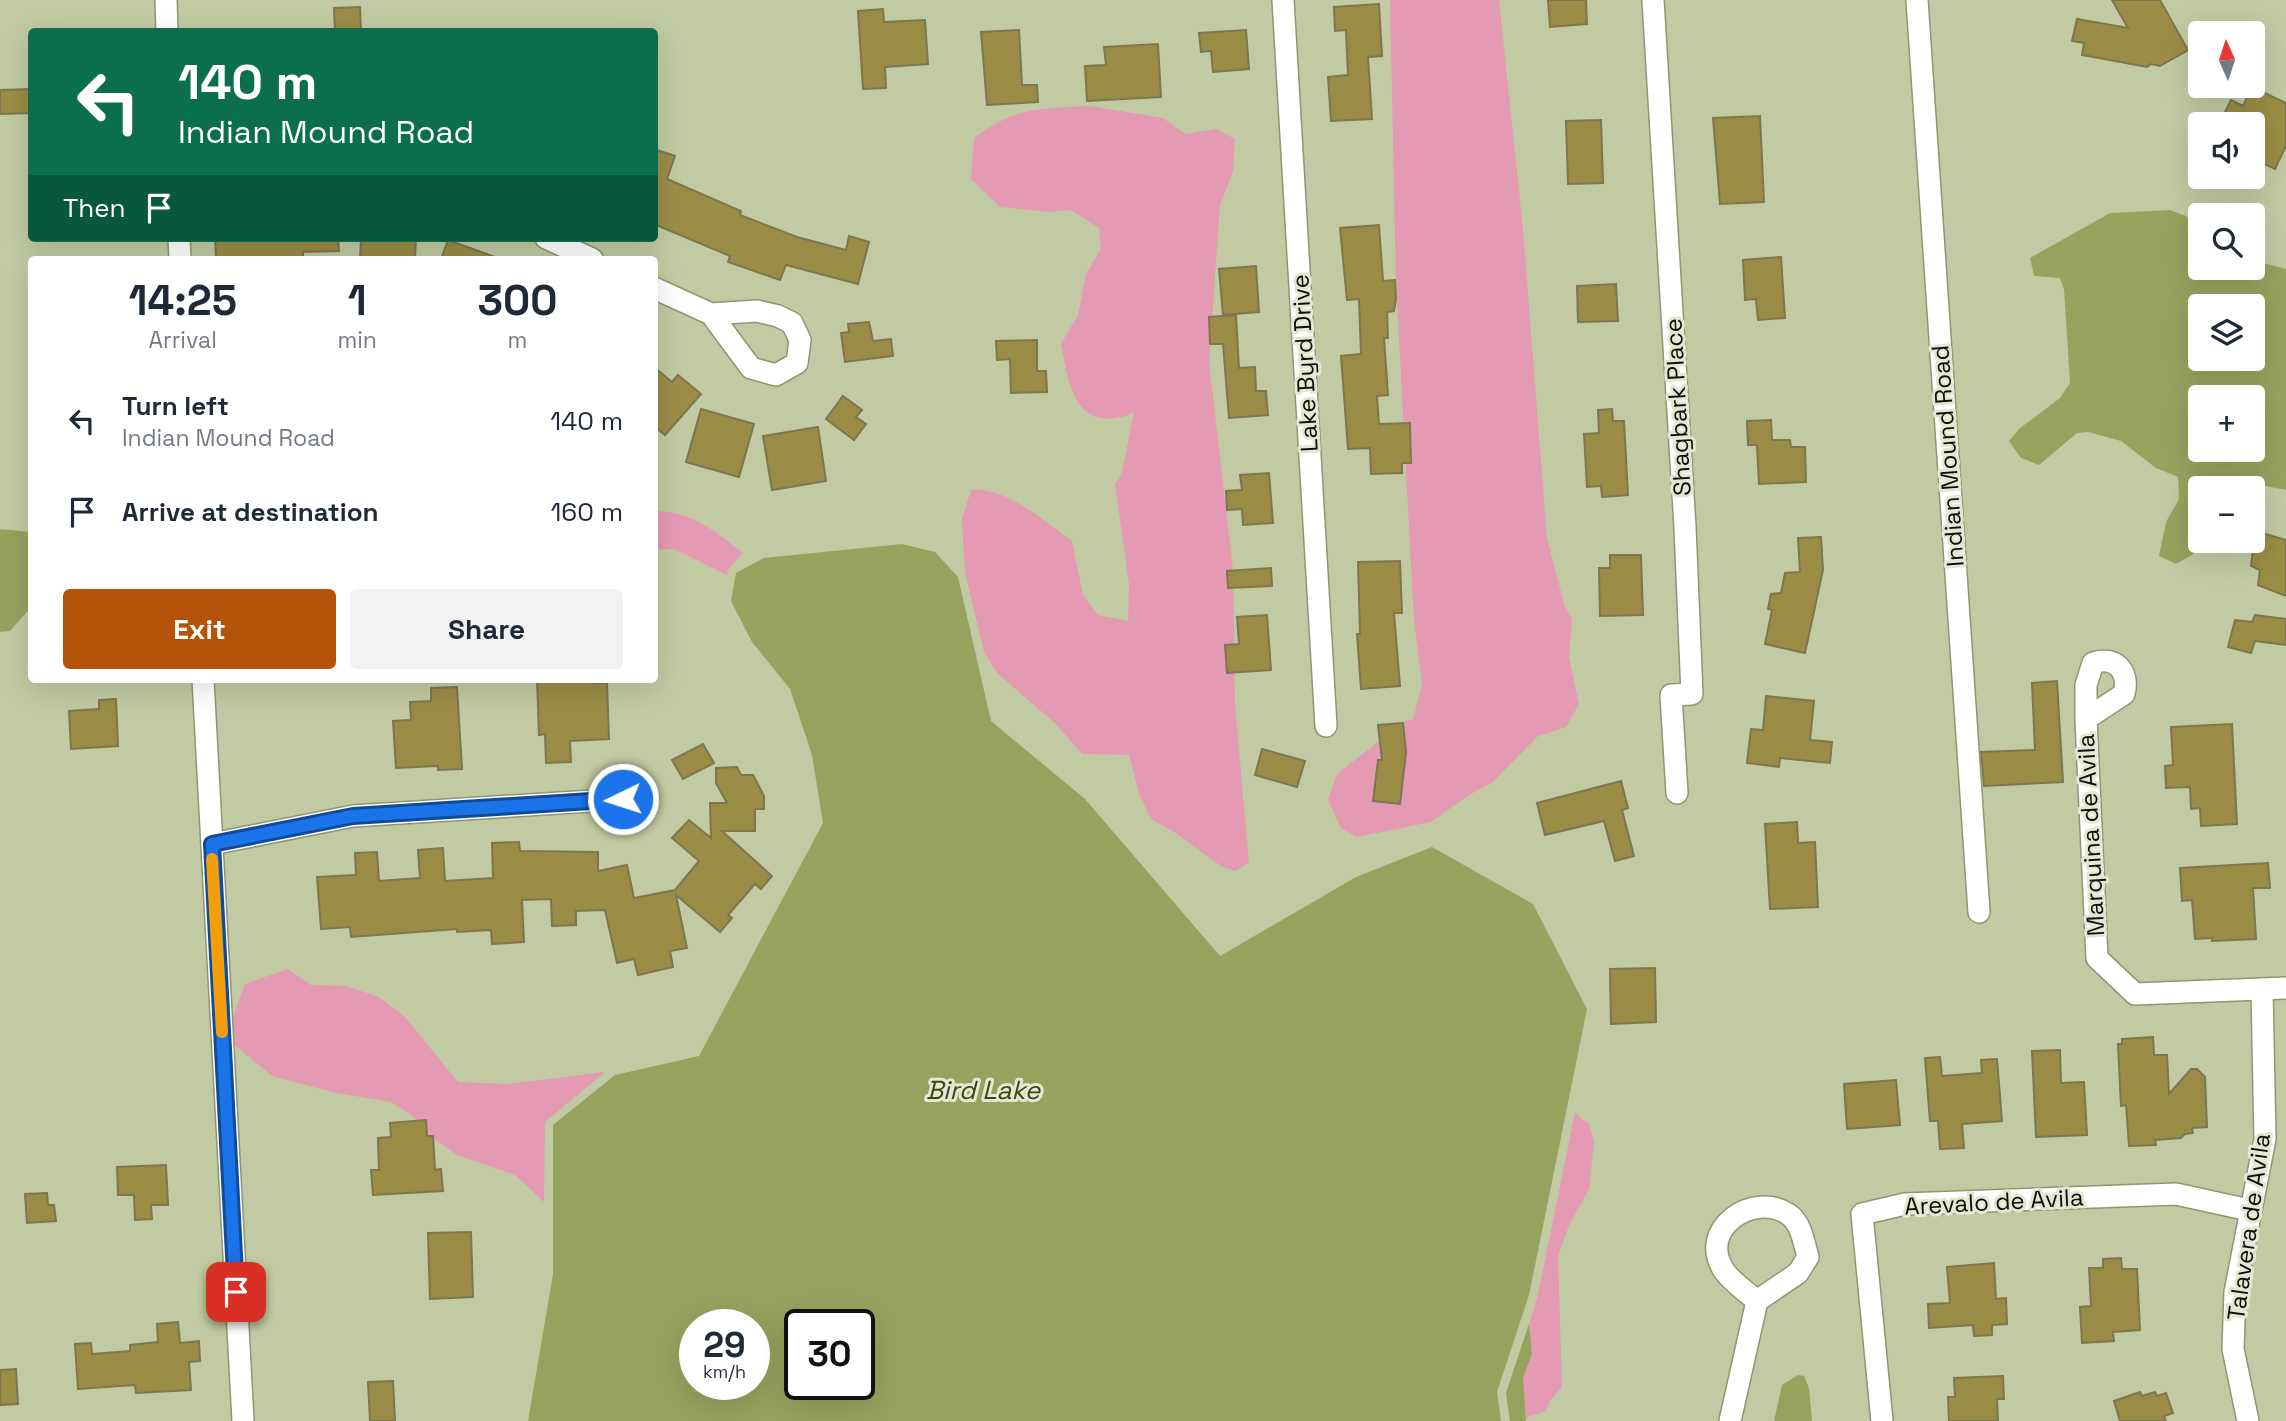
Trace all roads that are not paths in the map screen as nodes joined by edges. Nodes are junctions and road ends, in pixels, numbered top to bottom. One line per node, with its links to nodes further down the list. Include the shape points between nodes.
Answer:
1 (166, 0): 5 (street)
2 (1283, 0): 12 (street, Lake Byrd Drive)
3 (1653, 0): 13 (street, Shagbark Place, via 1692,694 1671,695)
4 (1917, 0): 16 (street, Indian Mound Road)
5 (167, 28)
6 (556, 242): 7 (street)
7 (586, 256)
8 (658, 290): 9 (street)
9 (711, 314)
10 (203, 683): 15 (street)
11 (2086, 719): 18 (street, Marquina de Avila, via 2097,958 2135,995)
12 (1326, 726)
13 (1677, 793)
14 (623, 799): 15 (street, via 353,816)
15 (212, 844): 21 (street)
16 (1979, 912)
17 (2286, 988): 18 (street, Marquina de Avila)
18 (2262, 989): 19 (street, Talavera de Avila, via 2265,1139)
19 (2249, 1210): 23 (street, Arevalo de Avila, via 2176,1194 1905,1204 1862,1214); 24 (street, Talavera de Avila, via 2235,1292 2233,1349)
20 (1757, 1301): 20 (street, via 1724,1271 1717,1249 1720,1230 1734,1216 1760,1207 1788,1214 1801,1231 1808,1257 1798,1273); 22 (street)
21 (243, 1421)
22 (1730, 1421)
23 (1882, 1421)
24 (2248, 1421)

